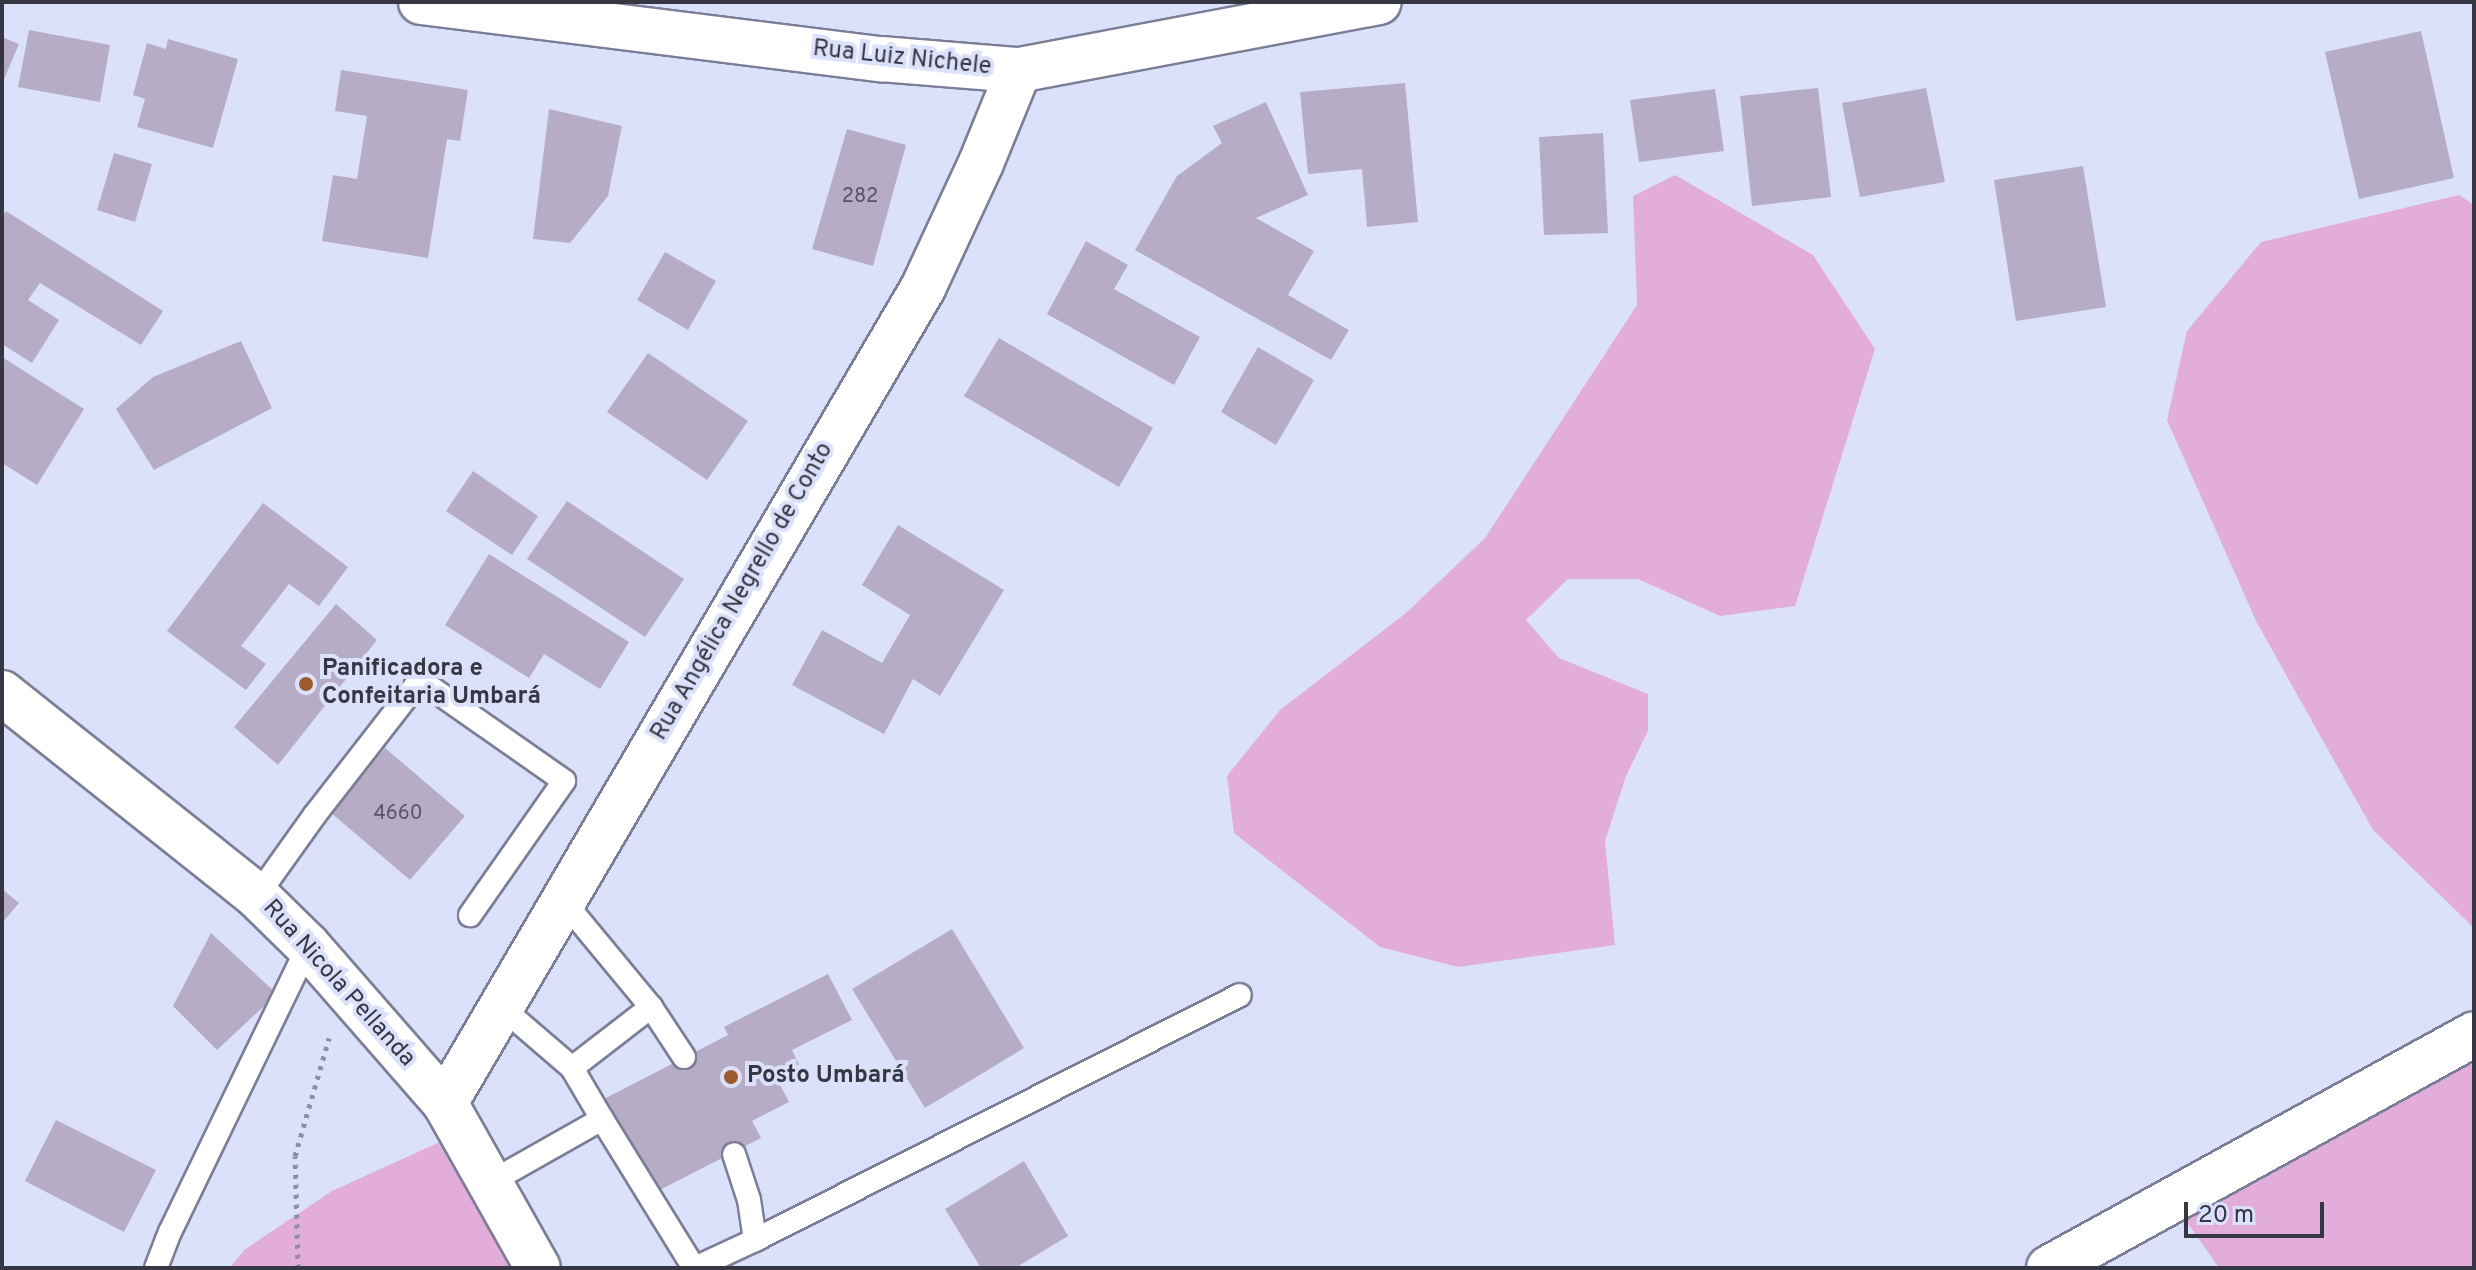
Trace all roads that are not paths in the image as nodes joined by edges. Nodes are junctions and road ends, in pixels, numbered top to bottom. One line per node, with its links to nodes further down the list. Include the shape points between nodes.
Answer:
1 (421, 2): 3 (street, Rua Luiz Nichele)
2 (1379, 2): 4 (street, Rua Luiz Nichele)
3 (573, 11): 4 (street, Rua Luiz Nichele, via 881,59)
4 (1019, 70): 7 (street, Rua Angélica Negrello de Conto, via 923,288 676,703)
5 (2, 693): 6 (street, Rua Nicola Pellanda)
6 (257, 896): 8 (lane, via 420,680 564,781); 9 (street, Rua Nicola Pellanda)
7 (565, 903): 11 (street, Rua Angélica Negrello de Conto); 12 (lane)
8 (470, 915)
9 (308, 946): 16 (street, Rua Nicola Pellanda); 21 (lane)
10 (1240, 995): 20 (lane)
11 (500, 1006): 15 (lane); 16 (street, Rua Angélica Negrello de Conto)
12 (651, 1007): 14 (lane); 15 (lane)
13 (2474, 1034): 24 (street)
14 (684, 1057)
15 (572, 1068): 17 (lane)
16 (445, 1103): 19 (street, Rua Nicola Pellanda)
17 (602, 1119): 19 (lane); 23 (lane)
18 (734, 1154): 20 (lane)
19 (489, 1183): 22 (street, Rua Nicola Pellanda)
20 (755, 1240): 23 (lane)
21 (156, 1268)
22 (538, 1268)
23 (695, 1268)
24 (2049, 1268)

